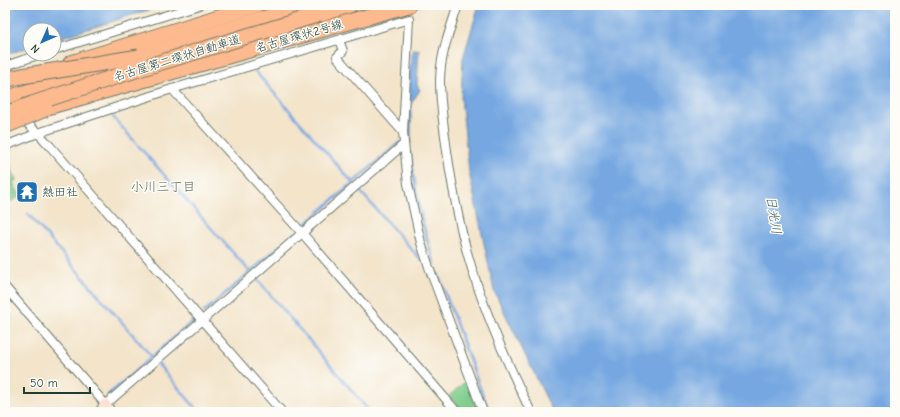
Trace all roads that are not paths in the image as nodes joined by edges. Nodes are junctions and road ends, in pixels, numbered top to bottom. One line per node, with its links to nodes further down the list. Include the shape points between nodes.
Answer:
1 (199, 5): 8 (street)
2 (257, 5): 14 (highway)
3 (308, 5): 10 (highway, 名古屋第二環状自動車道)
4 (350, 5): 9 (highway, 名古屋第二環状自動車道, bridge)
5 (409, 5): 17 (highway, 名古屋環状2号線)
6 (458, 5): 30 (street, via 445,43 440,81 450,174 472,272 493,331)
7 (339, 40): 15 (street); 19 (street, via 343,51 336,57); 19 (street, via 409,19)
8 (62, 48)
9 (194, 53): 17 (highway, 名古屋第二環状自動車道, bridge, via 60,95); 18 (highway, bridge, via 80,94)
10 (139, 57): 13 (highway, bridge); 16 (highway, 名古屋第二環状自動車道, bridge)
11 (22, 60): 12 (street)
12 (5, 66)
13 (5, 80)
14 (5, 84)
15 (172, 89): 20 (street); 23 (street)
16 (5, 99): 17 (street)
17 (10, 117): 20 (street)
18 (5, 126)
19 (403, 132): 21 (street)
20 (38, 133): 22 (street); 25 (street)
21 (403, 145): 23 (street); 29 (street, via 408,184 421,243)
22 (5, 146)
23 (302, 233): 25 (street); 28 (street)
24 (5, 287): 26 (street)
25 (202, 320): 26 (street); 27 (street)
26 (106, 410)
27 (282, 412)
28 (457, 412)
29 (483, 412)
30 (531, 412)

